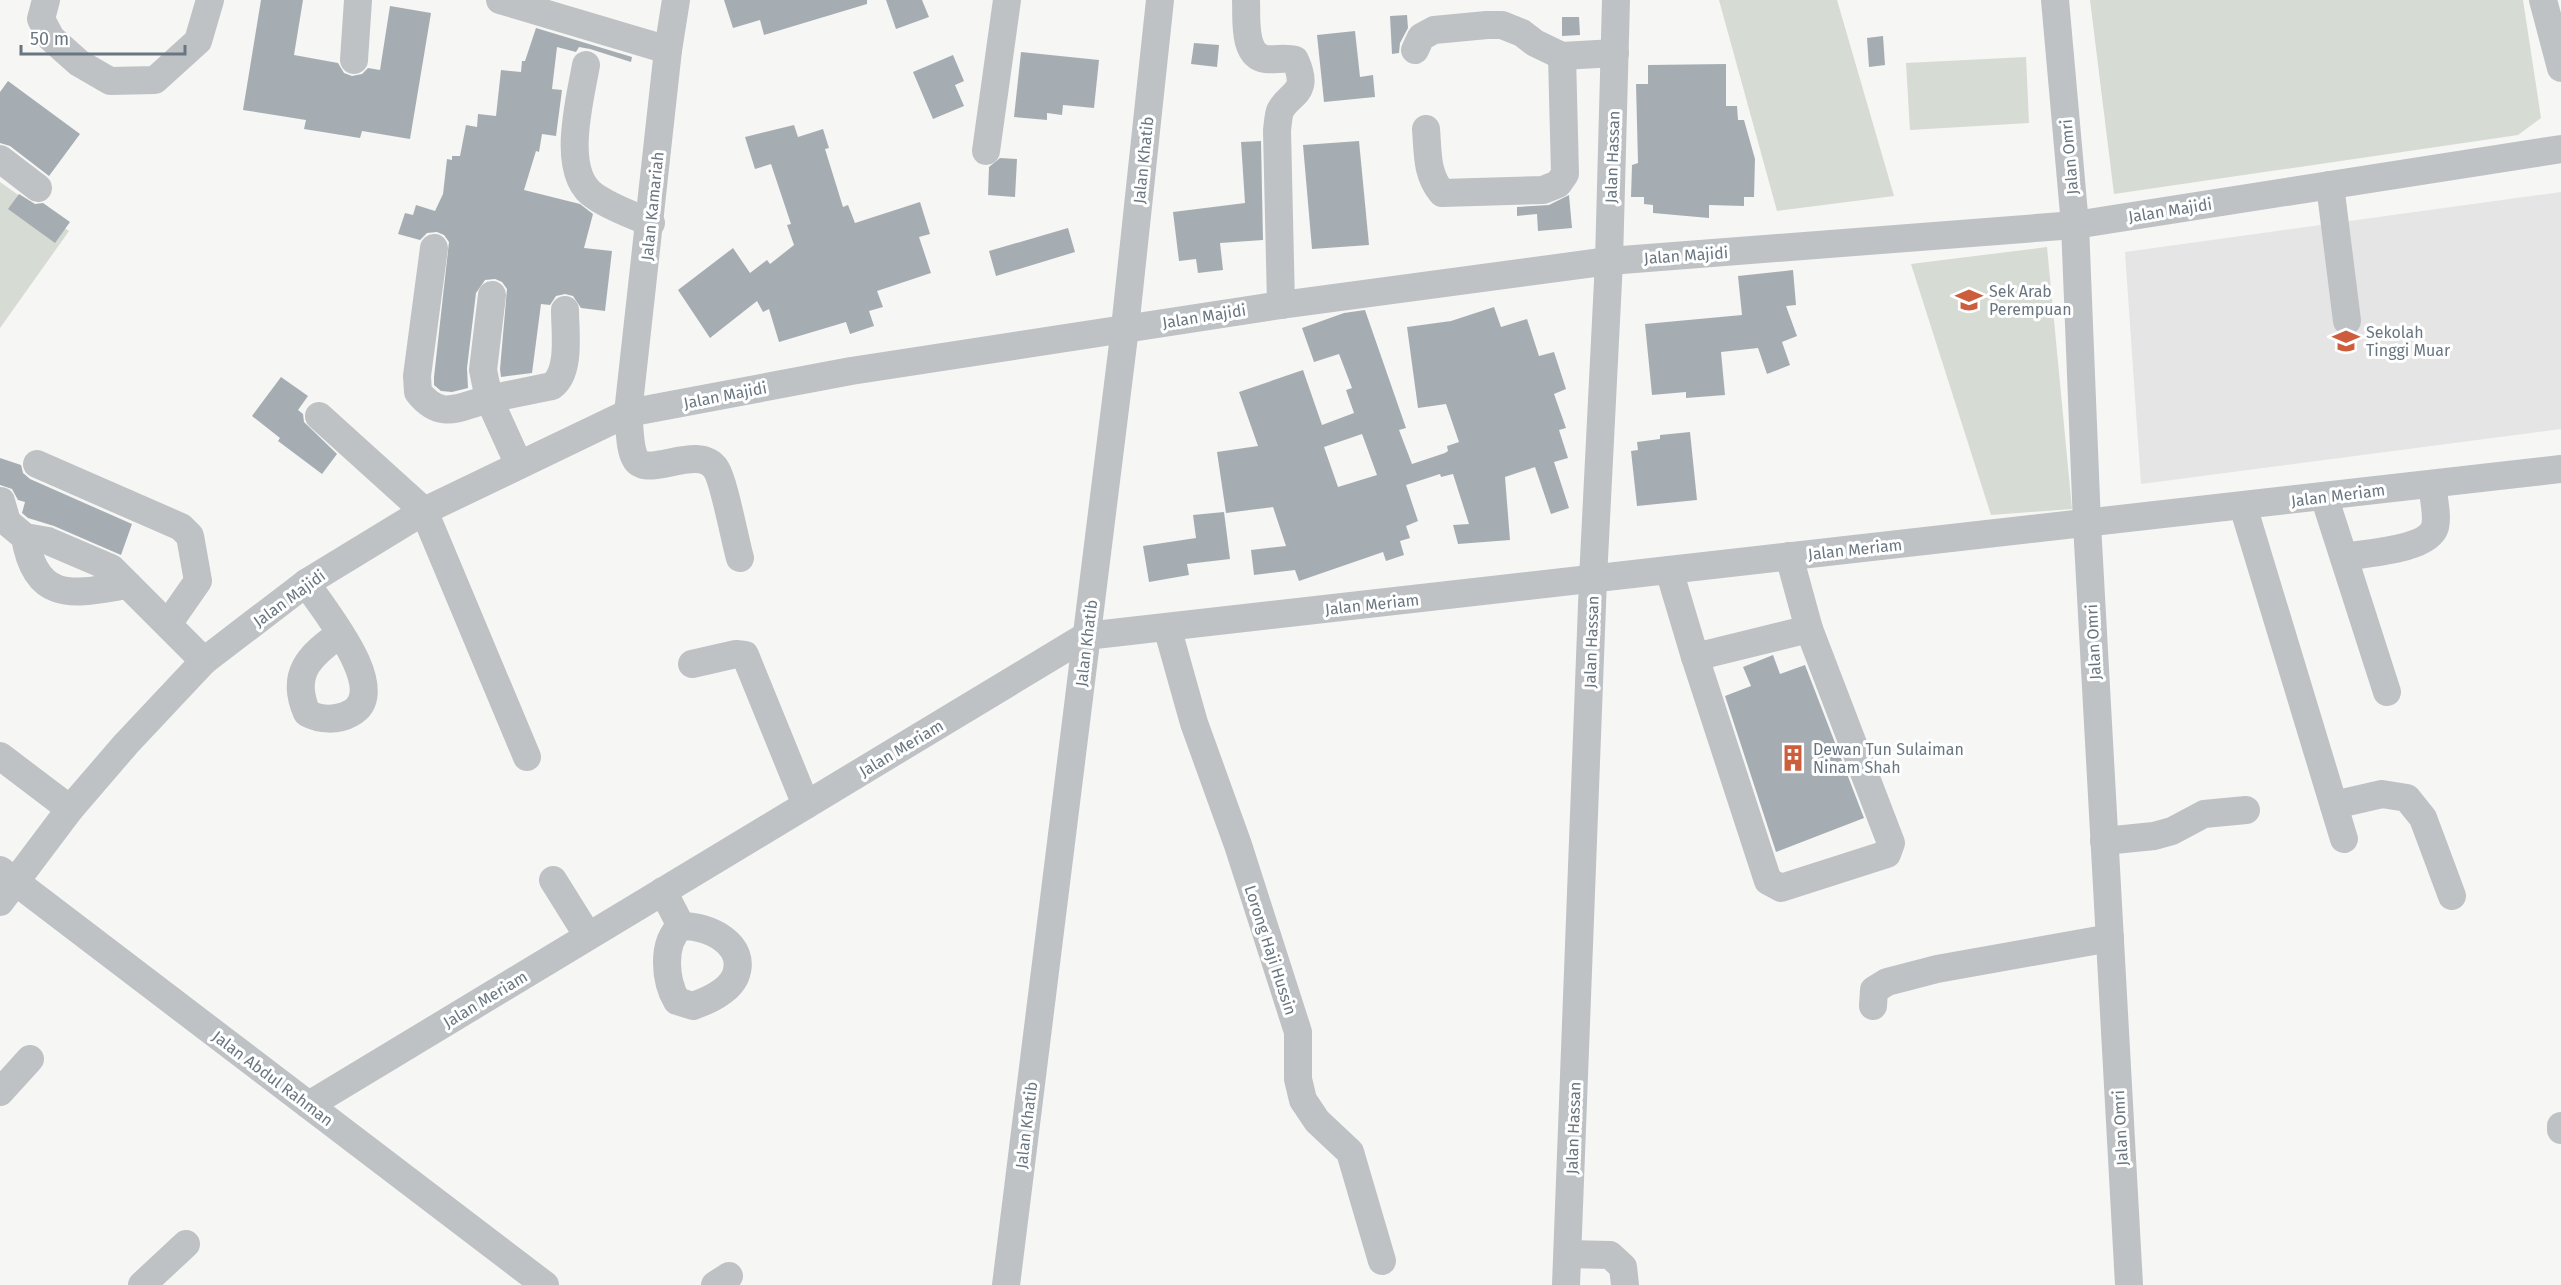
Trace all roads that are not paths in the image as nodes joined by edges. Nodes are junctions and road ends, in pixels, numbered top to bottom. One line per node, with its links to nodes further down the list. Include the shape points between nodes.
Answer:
1 (46, 0): 2 (street, via 41,19 51,38 79,63 110,81 156,80 198,41)
2 (210, 0)
3 (358, 0): 16 (street)
4 (500, 0): 12 (street)
5 (676, 0): 12 (street, Jalan Kamariah)
6 (1007, 0): 21 (street)
7 (1160, 0): 33 (street, Jalan Khatib)
8 (1246, 0): 30 (street, via 1248,41 1254,54 1264,59 1295,60 1299,73 1300,88 1280,112 1277,130)
9 (1616, 0): 14 (street, Jalan Hassan)
10 (2055, 0): 26 (street, Jalan Omri)
11 (2543, 0): 18 (street)
12 (668, 50): 25 (street, Jalan Kamariah)
13 (1415, 50): 15 (street, via 1421,37 1434,30 1495,25 1522,33)
14 (1615, 53): 15 (street); 28 (street, Jalan Hassan)
15 (1562, 56): 19 (street, via 1565,174 1557,184 1543,190 1442,193 1429,168)
16 (354, 60)
17 (586, 65): 25 (street, via 576,129 575,165 581,182 594,197)
18 (2561, 68)
19 (1426, 129)
20 (2561, 149): 23 (street, Jalan Majidi)
21 (986, 151)
22 (0, 159): 24 (street)
23 (2330, 185): 26 (street, Jalan Majidi); 32 (street)
24 (38, 188)
25 (651, 223): 35 (street, Jalan Kamariah)
26 (2075, 225): 28 (street, Jalan Majidi); 45 (street, Jalan Omri)
27 (434, 248): 34 (street, via 418,392 434,409 444,411)
28 (1609, 261): 30 (street, Jalan Majidi); 51 (street, Jalan Hassan)
29 (492, 295): 34 (street, via 483,370)
30 (1281, 304): 33 (street, Jalan Majidi)
31 (565, 310): 34 (street, via 559,381 552,386)
32 (2347, 321)
33 (1125, 328): 35 (street, Jalan Majidi, via 851,371); 58 (street, Jalan Khatib)
34 (489, 399): 38 (street)
35 (627, 413): 38 (street, Jalan Majidi); 49 (street, Jalan Kamariah, via 635,459 641,464 695,458 704,459 717,470)
36 (319, 416): 44 (street)
37 (37, 464): 54 (street, via 186,531 198,581)
38 (519, 465): 44 (street, Jalan Majidi)
39 (2561, 469): 40 (street, Jalan Meriam)
40 (2432, 484): 41 (street, Jalan Meriam); 48 (street, via 2436,524 2431,537)
41 (2324, 496): 43 (street, Jalan Meriam); 48 (street)
42 (1, 501): 46 (street, via 7,522)
43 (2243, 506): 45 (street, Jalan Meriam); 66 (street)
44 (424, 511): 52 (street, Jalan Majidi); 64 (street)
45 (2087, 524): 47 (street, Jalan Meriam); 70 (street, Jalan Omri)
46 (26, 537): 53 (street, via 48,541 100,562); 53 (street, via 38,572 56,590 78,593)
47 (1789, 556): 50 (street, Jalan Meriam); 56 (street)
48 (2344, 557): 62 (street)
49 (740, 558)
50 (1669, 570): 51 (street, Jalan Meriam); 59 (street)
51 (1593, 579): 55 (street, Jalan Meriam); 83 (street, Jalan Hassan)
52 (306, 583): 57 (street); 60 (street, Jalan Majidi)
53 (128, 585): 54 (street)
54 (168, 624): 60 (street)
55 (1167, 627): 58 (street, Jalan Meriam); 84 (street, Lorong Haji Hussin, via 1194,723 1298,1032 1298,1079 1304,1100 1317,1122 1350,1152)
56 (1809, 629): 59 (street); 59 (street, via 1892,843 1887,854 1782,888 1768,881)
57 (340, 634)
58 (1086, 636): 65 (street, Jalan Meriam); 87 (street, Jalan Khatib)
59 (1695, 657)
60 (204, 661): 67 (street, Jalan Majidi)
61 (692, 664): 65 (street, via 745,655)
62 (2387, 692)
63 (0, 756): 67 (street)
64 (527, 757)
65 (806, 805): 73 (street, Jalan Meriam)
66 (2334, 805): 69 (street); 74 (street, via 2382,794 2407,798 2423,818)
67 (70, 809): 72 (street, Jalan Majidi)
68 (2246, 810): 70 (street, via 2204,814 2154,836)
69 (2344, 839)
70 (2104, 841): 77 (street, Jalan Omri)
71 (553, 880): 76 (street)
72 (5, 885): 81 (street, Jalan Abdul Rahman)
73 (663, 891): 75 (street); 76 (street, Jalan Meriam)
74 (2452, 896)
75 (681, 926)
76 (588, 936): 81 (street, Jalan Meriam)
77 (2110, 938): 78 (street, via 1902,977 1874,990); 90 (street, Jalan Omri)
78 (1873, 1006)
79 (30, 1059): 80 (street)
80 (0, 1092)
81 (309, 1105): 86 (street, Jalan Abdul Rahman)
82 (186, 1244): 85 (street)
83 (1568, 1254): 88 (street, Jalan Hassan); 89 (street, via 1610,1256 1623,1267)
84 (1382, 1261)
85 (142, 1285)
86 (545, 1285)
87 (1006, 1285)
88 (1566, 1285)
89 (1624, 1285)
90 (2129, 1285)

